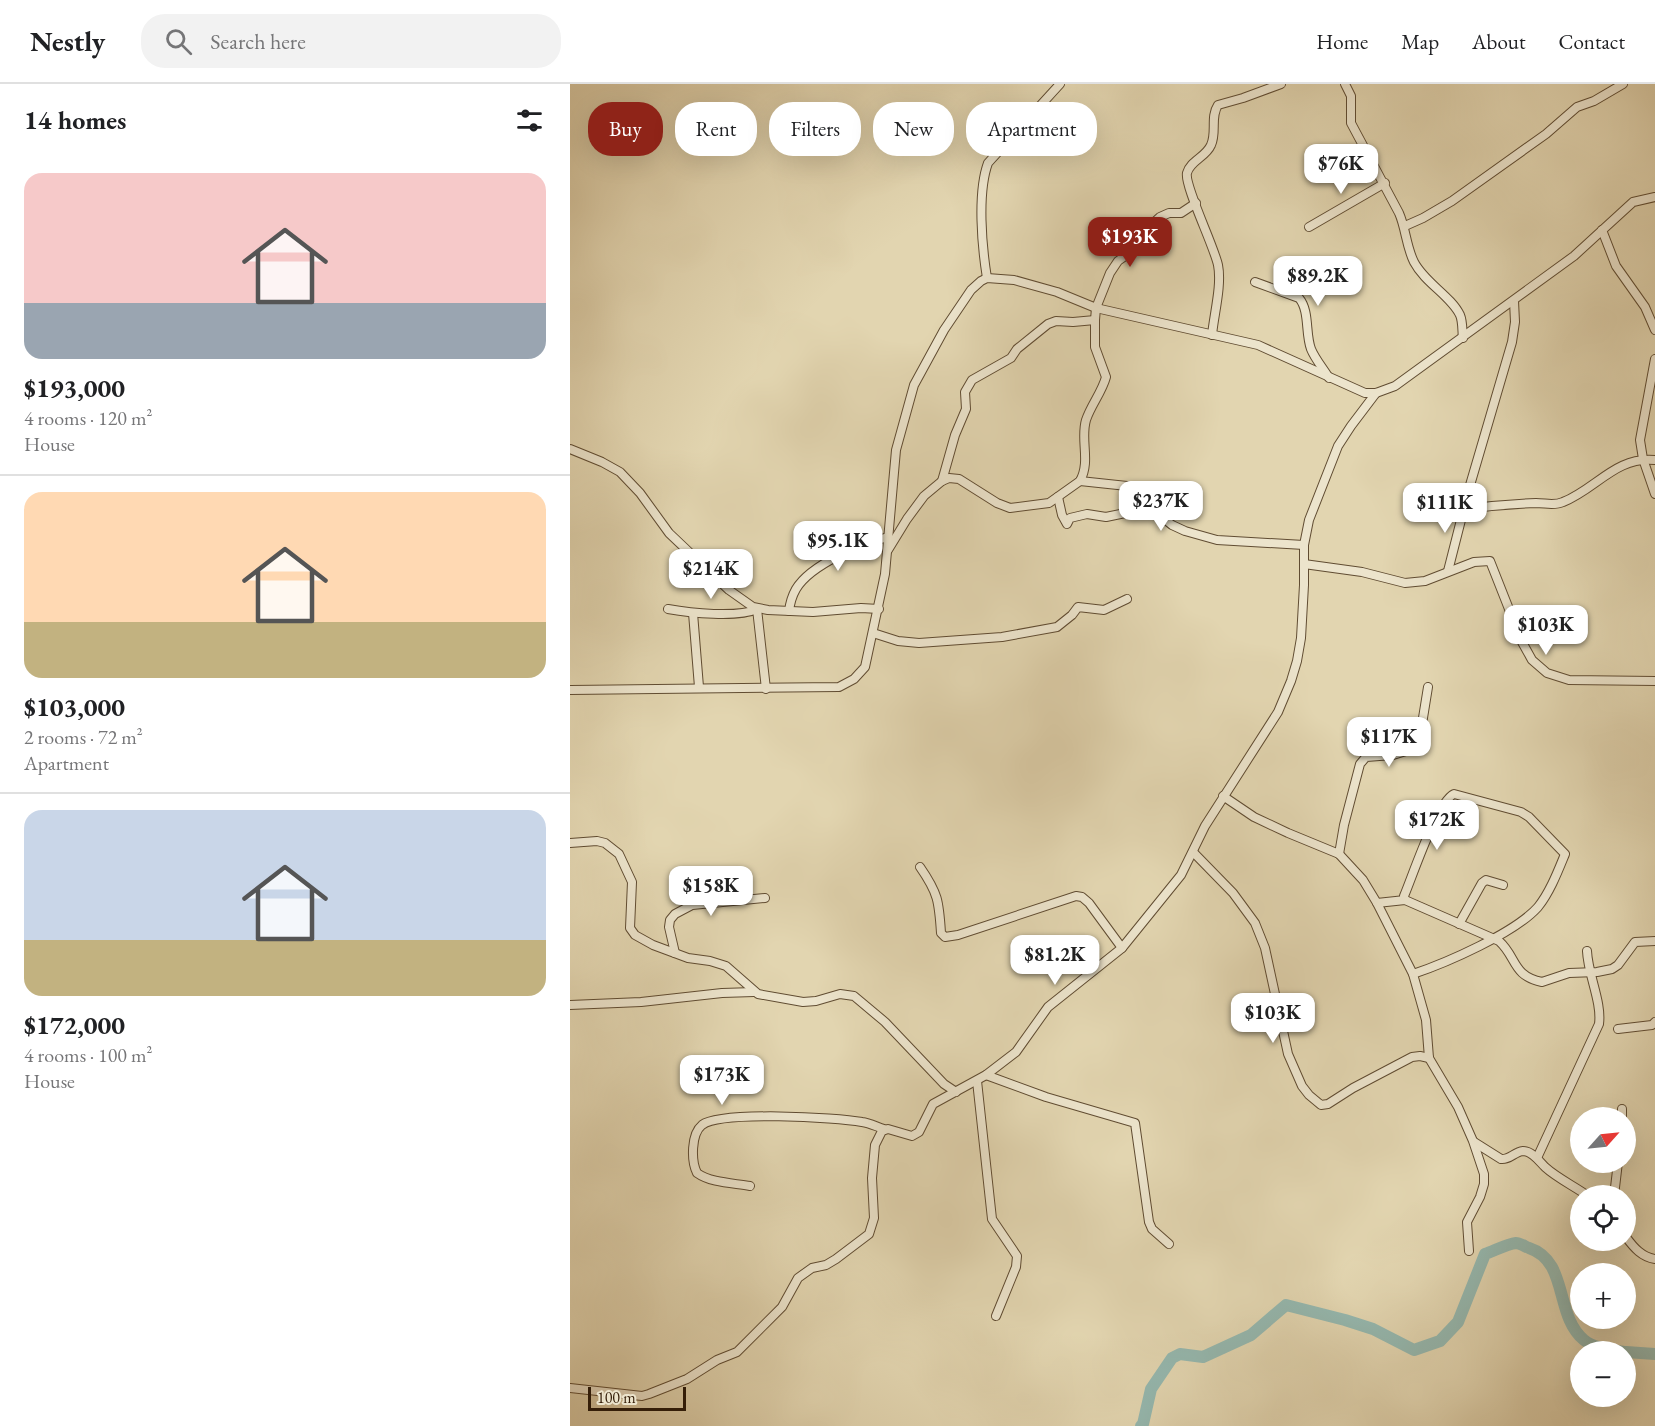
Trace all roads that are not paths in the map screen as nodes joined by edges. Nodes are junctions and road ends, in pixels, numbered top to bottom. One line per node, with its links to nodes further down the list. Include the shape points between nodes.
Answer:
1 (1060, 84): 11 (street, via 985,170 982,242)
2 (1281, 84): 7 (street, via 1218,105 1211,146 1187,174)
3 (1623, 84): 8 (street, via 1577,107 1546,135 1452,201)
4 (1348, 85): 5 (street, via 1351,123)
5 (1385, 183): 8 (street); 9 (street)
6 (1655, 197): 10 (street, via 1633,202)
7 (1196, 203): 14 (street, via 1181,213 1162,215 1146,230 1134,249 1114,267); 17 (street, via 1219,274)
8 (1404, 226): 18 (street, via 1414,262 1460,314)
9 (1309, 227)
10 (1602, 230): 13 (street); 16 (street, via 1616,266 1646,307)
11 (987, 278): 14 (street, via 1034,285); 31 (street, via 971,290 914,385 896,450)
12 (1255, 282): 20 (street, via 1299,298 1305,306 1311,349)
13 (1514, 301): 18 (street); 30 (street, via 1512,342)
14 (1096, 308): 15 (street); 17 (street)
15 (1095, 320): 25 (street, via 1048,324 1011,358 972,380 965,392 966,409); 26 (street, via 1095,347 1106,377 1086,421)
16 (1655, 330)
17 (1212, 335): 20 (street, via 1258,345)
18 (1463, 338): 21 (street, via 1395,386)
19 (1655, 359): 23 (street, via 1640,440)
20 (1330, 379): 21 (street, via 1365,393)
21 (1376, 393): 32 (street, via 1335,453 1309,520)
22 (570, 449): 38 (street, via 620,472 669,533 741,600)
23 (1643, 459): 24 (street); 28 (street); 30 (street, via 1611,470 1553,505)
24 (1655, 460)
25 (942, 481): 29 (street, via 959,479 1010,508 1039,505); 33 (street, via 915,507)
26 (1080, 481): 27 (street); 29 (street)
27 (1127, 486)
28 (1655, 494)
29 (1058, 497): 32 (street, via 1067,524 1070,518 1087,514 1106,517 1146,513 1217,540)
30 (1466, 509): 35 (street)
31 (888, 537): 33 (street); 40 (street, via 862,544 807,576 791,598)
32 (1304, 546): 34 (street)
33 (888, 551): 39 (street)
34 (1304, 564): 35 (street, via 1405,583 1425,581); 48 (street, via 1301,638 1291,681 1265,735)
35 (1448, 571): 43 (street, via 1490,561 1522,642 1547,673 1569,680)
36 (1127, 599): 42 (street, via 1104,610 1078,607 1057,627 1002,637 919,643)
37 (668, 609): 41 (street)
38 (757, 609): 40 (street); 41 (street, via 748,613); 46 (street)
39 (879, 609): 40 (street); 42 (street)
40 (789, 611)
41 (693, 613): 44 (street)
42 (873, 633): 46 (street, via 865,666 854,679 839,687)
43 (1655, 681)
44 (699, 687): 46 (street); 47 (street)
45 (1428, 687): 51 (street, via 1415,745 1393,755 1366,757 1360,764)
46 (766, 689)
47 (570, 690)
48 (1223, 796): 50 (street); 51 (street, via 1271,825)
49 (570, 843): 62 (street, via 597,841 615,849 632,882 630,928 644,941)
50 (1193, 852): 60 (street, via 1181,875); 69 (street, via 1233,893 1255,923 1288,1054 1313,1100 1328,1104 1412,1057)
51 (1339, 854): 56 (street, via 1363,880)
52 (920, 867): 60 (street, via 934,887 941,933 945,937 1076,896 1089,903)
53 (1503, 885): 57 (street, via 1486,880 1482,883)
54 (765, 898): 62 (street, via 683,909 670,920)
55 (1405, 900): 56 (street); 57 (street); 58 (street, via 1433,825 1450,795 1458,793 1521,812 1565,854 1537,908)
56 (1377, 903): 64 (street)
57 (1459, 924): 58 (street)
58 (1493, 938): 63 (street, via 1505,947 1516,968 1537,981); 64 (street)
59 (1655, 941): 63 (street, via 1635,942 1618,965 1604,972)
60 (1122, 948): 70 (street, via 1052,1003 1016,1052)
61 (1587, 951): 63 (street)
62 (675, 953): 65 (street, via 726,966)
63 (1589, 972): 75 (street, via 1600,1010 1597,1032)
64 (1413, 974): 69 (street, via 1426,1020)
65 (754, 992): 66 (street); 72 (street, via 803,1002 840,994 854,996)
66 (570, 1005)
67 (1655, 1022): 68 (street)
68 (1618, 1029)
69 (1430, 1058): 74 (street)
70 (986, 1076): 71 (street); 78 (street, via 1135,1123 1149,1222)
71 (977, 1081): 72 (street); 82 (street, via 992,1219 1017,1256 1016,1268)
72 (956, 1092): 73 (street, via 930,1107 915,1135)
73 (884, 1129): 77 (street, via 864,1122 813,1118 730,1118 702,1125 694,1136 697,1173 704,1178); 83 (street, via 875,1145 874,1218 869,1234 830,1263 812,1268 798,1278 782,1306 736,1352 687,1379 649,1394)
74 (1473, 1141): 75 (street, via 1501,1159 1524,1151); 80 (street, via 1484,1184 1467,1222)
75 (1537, 1158): 76 (street)
76 (1571, 1185)
77 (750, 1186)
78 (1169, 1244)
79 (1636, 1250): 81 (street)
80 (1469, 1251)
81 (1655, 1259)
82 (996, 1316)
83 (570, 1388)

